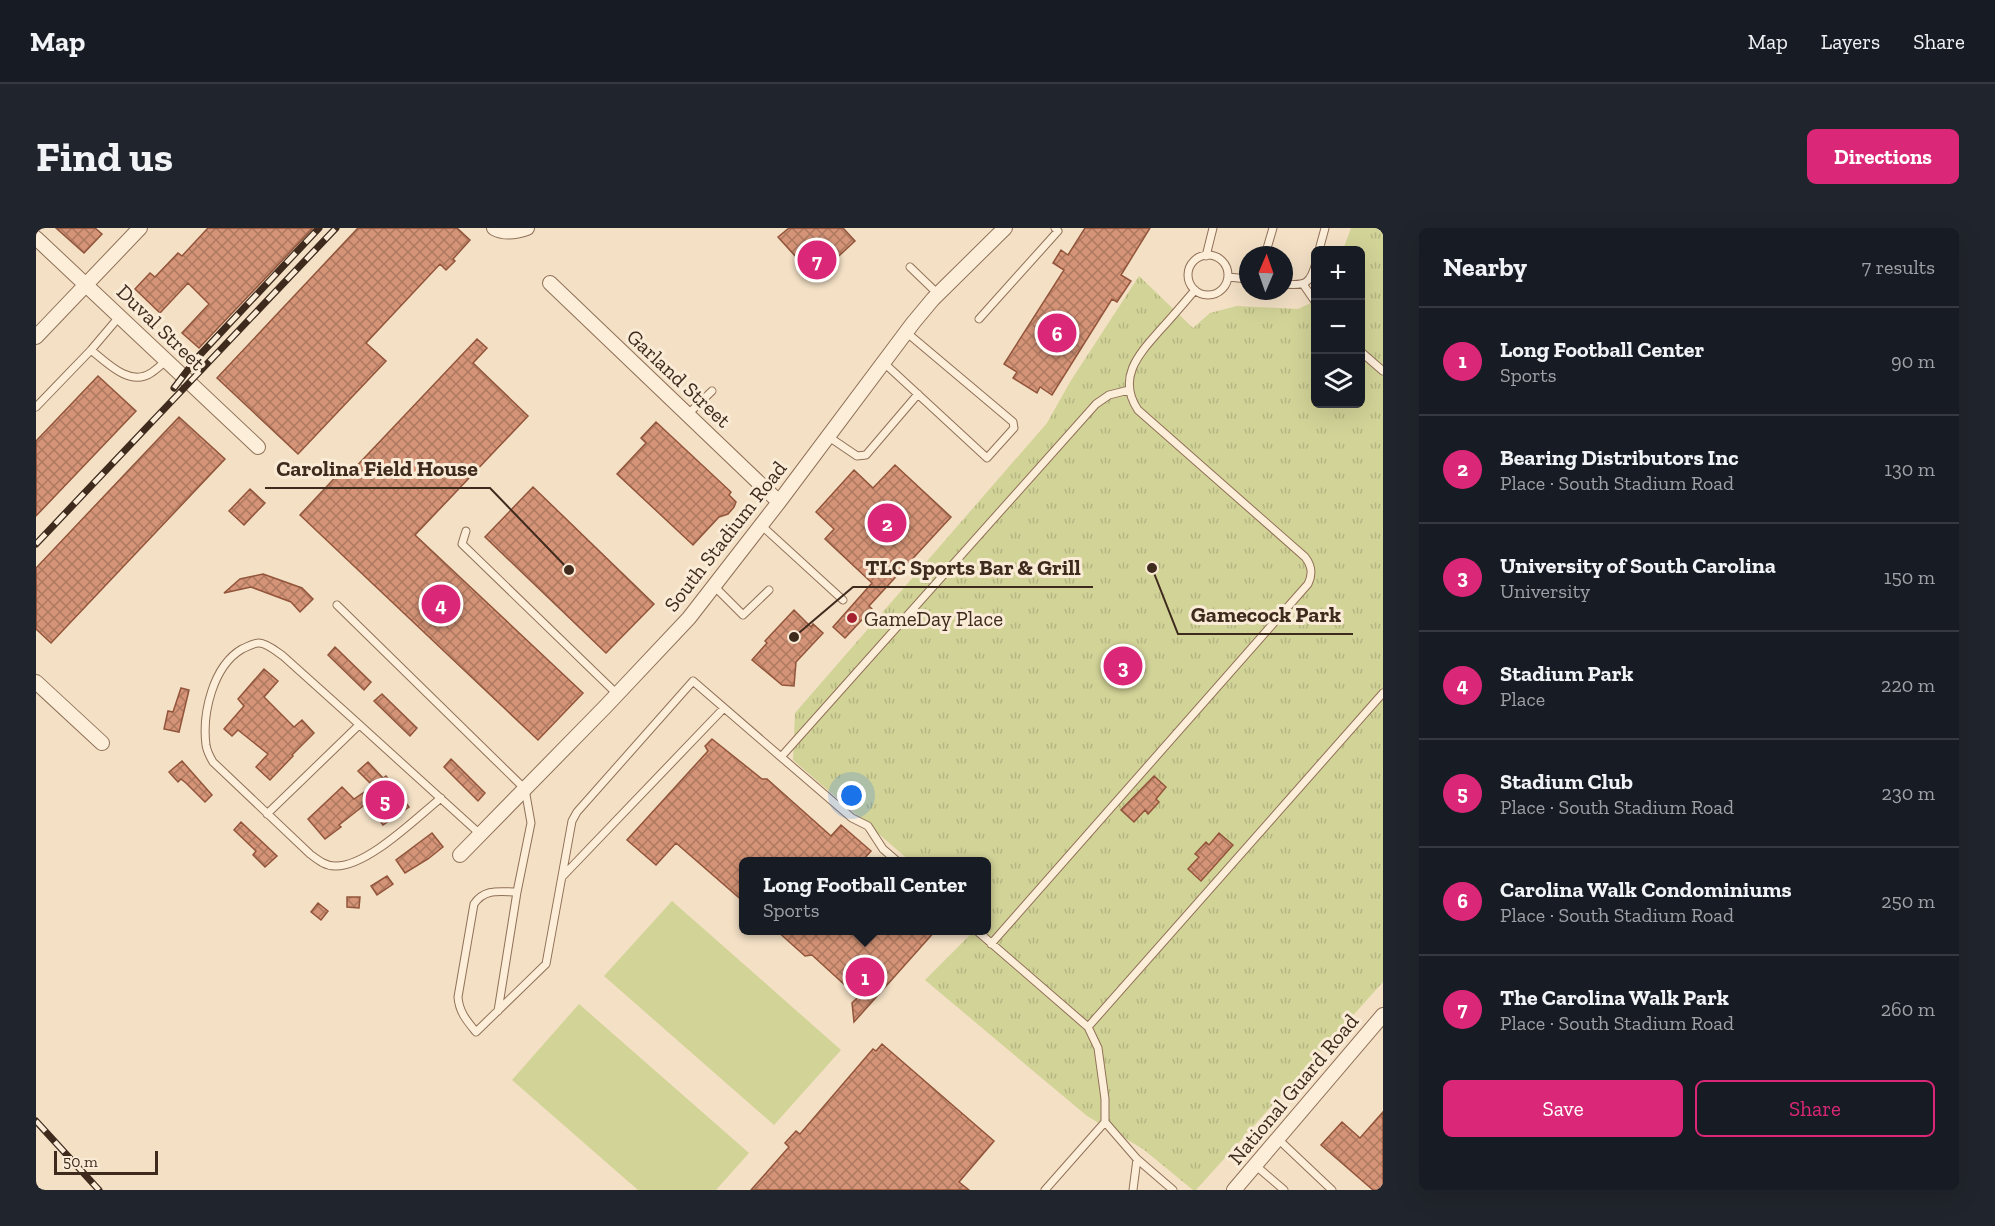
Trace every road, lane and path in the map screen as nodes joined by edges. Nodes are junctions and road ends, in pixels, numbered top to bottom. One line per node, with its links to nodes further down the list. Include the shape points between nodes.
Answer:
1 (140, 228): 20 (street)
2 (494, 228): 8 (street)
3 (1005, 228): 22 (street, South Stadium Road)
4 (1055, 228): 25 (lane, via 1058,231)
5 (1214, 228): 12 (lane)
6 (1273, 228): 10 (lane)
7 (1325, 228): 11 (lane)
8 (521, 230)
9 (36, 238): 20 (street, Duval Street)
10 (1268, 246)
11 (1320, 246)
12 (1206, 256): 15 (lane, via 1221,260); 21 (lane, via 1190,268 1189,280)
13 (910, 267): 22 (lane)
14 (1311, 276): 19 (lane)
15 (1228, 277): 16 (lane); 21 (lane, via 1218,292 1207,295)
16 (1239, 278)
17 (550, 283): 37 (street, Garland Street)
18 (1293, 284): 19 (lane)
19 (1303, 284): 23 (lane)
20 (86, 285): 24 (street, Duval Street); 27 (street)
21 (1195, 290): 33 (lane, via 1139,354)
22 (938, 294): 26 (street, South Stadium Road)
23 (1314, 300)
24 (120, 317): 28 (lane); 30 (street, Duval Street)
25 (979, 319)
26 (906, 332): 31 (street, South Stadium Road); 35 (lane, via 1013,422 1014,428 987,458)
27 (36, 337)
28 (91, 350): 30 (lane, via 131,378 149,375); 36 (lane)
29 (1363, 354): 32 (lane)
30 (166, 361): 39 (street, Duval Street)
31 (883, 362): 35 (lane); 38 (street, South Stadium Road)
32 (1383, 371)
33 (1129, 390): 53 (lane, via 1109,395 1096,404); 63 (lane, via 1138,410 1305,558 1310,566 1310,579)
34 (712, 391): 37 (lane)
35 (918, 394): 38 (lane, via 866,455 857,456)
36 (36, 407)
37 (687, 415): 40 (street, Garland Street)
38 (829, 437): 40 (street, South Stadium Road)
39 (258, 447)
40 (779, 502): 41 (street, South Stadium Road)
41 (761, 525): 43 (street, South Stadium Road); 45 (lane)
42 (466, 531): 49 (lane, via 462,544)
43 (714, 586): 44 (lane, via 743,615); 49 (street, South Stadium Road)
44 (769, 590)
45 (843, 600)
46 (337, 605): 54 (lane)
47 (36, 682): 52 (street)
48 (1383, 693): 66 (lane)
49 (617, 694): 54 (street, South Stadium Road)
50 (724, 708): 53 (lane); 60 (lane); 60 (lane, via 693,681 577,812)
51 (359, 725): 55 (lane); 56 (lane); 56 (lane, via 270,647 260,643 234,654 210,697 206,747 213,762)
52 (102, 743)
53 (781, 758): 59 (lane, via 852,818 868,826)
54 (525, 789): 57 (street, South Stadium Road); 61 (lane, via 531,823)
55 (441, 798): 56 (lane, via 371,853 349,865 323,864); 57 (lane)
56 (267, 814)
57 (480, 834): 58 (street, South Stadium Road)
58 (460, 855)
59 (892, 857)
60 (562, 877): 64 (lane, via 546,964)
61 (517, 892): 64 (lane); 64 (lane, via 492,891 474,904 458,997 463,1016 476,1032)
62 (981, 935): 63 (lane)
63 (991, 944): 66 (lane)
64 (498, 1011)
65 (1383, 1015): 68 (street, National Guard Road)
66 (1088, 1027): 67 (lane, via 1098,1048)
67 (1105, 1122): 69 (lane); 71 (lane)
68 (1278, 1139): 70 (street, National Guard Road); 76 (lane)
69 (1137, 1159): 72 (lane); 73 (lane)
70 (1256, 1165): 74 (street, National Guard Road); 75 (lane)
71 (1045, 1190)
72 (1133, 1190)
73 (1173, 1190)
74 (1234, 1190)
75 (1284, 1190)
76 (1332, 1190)

